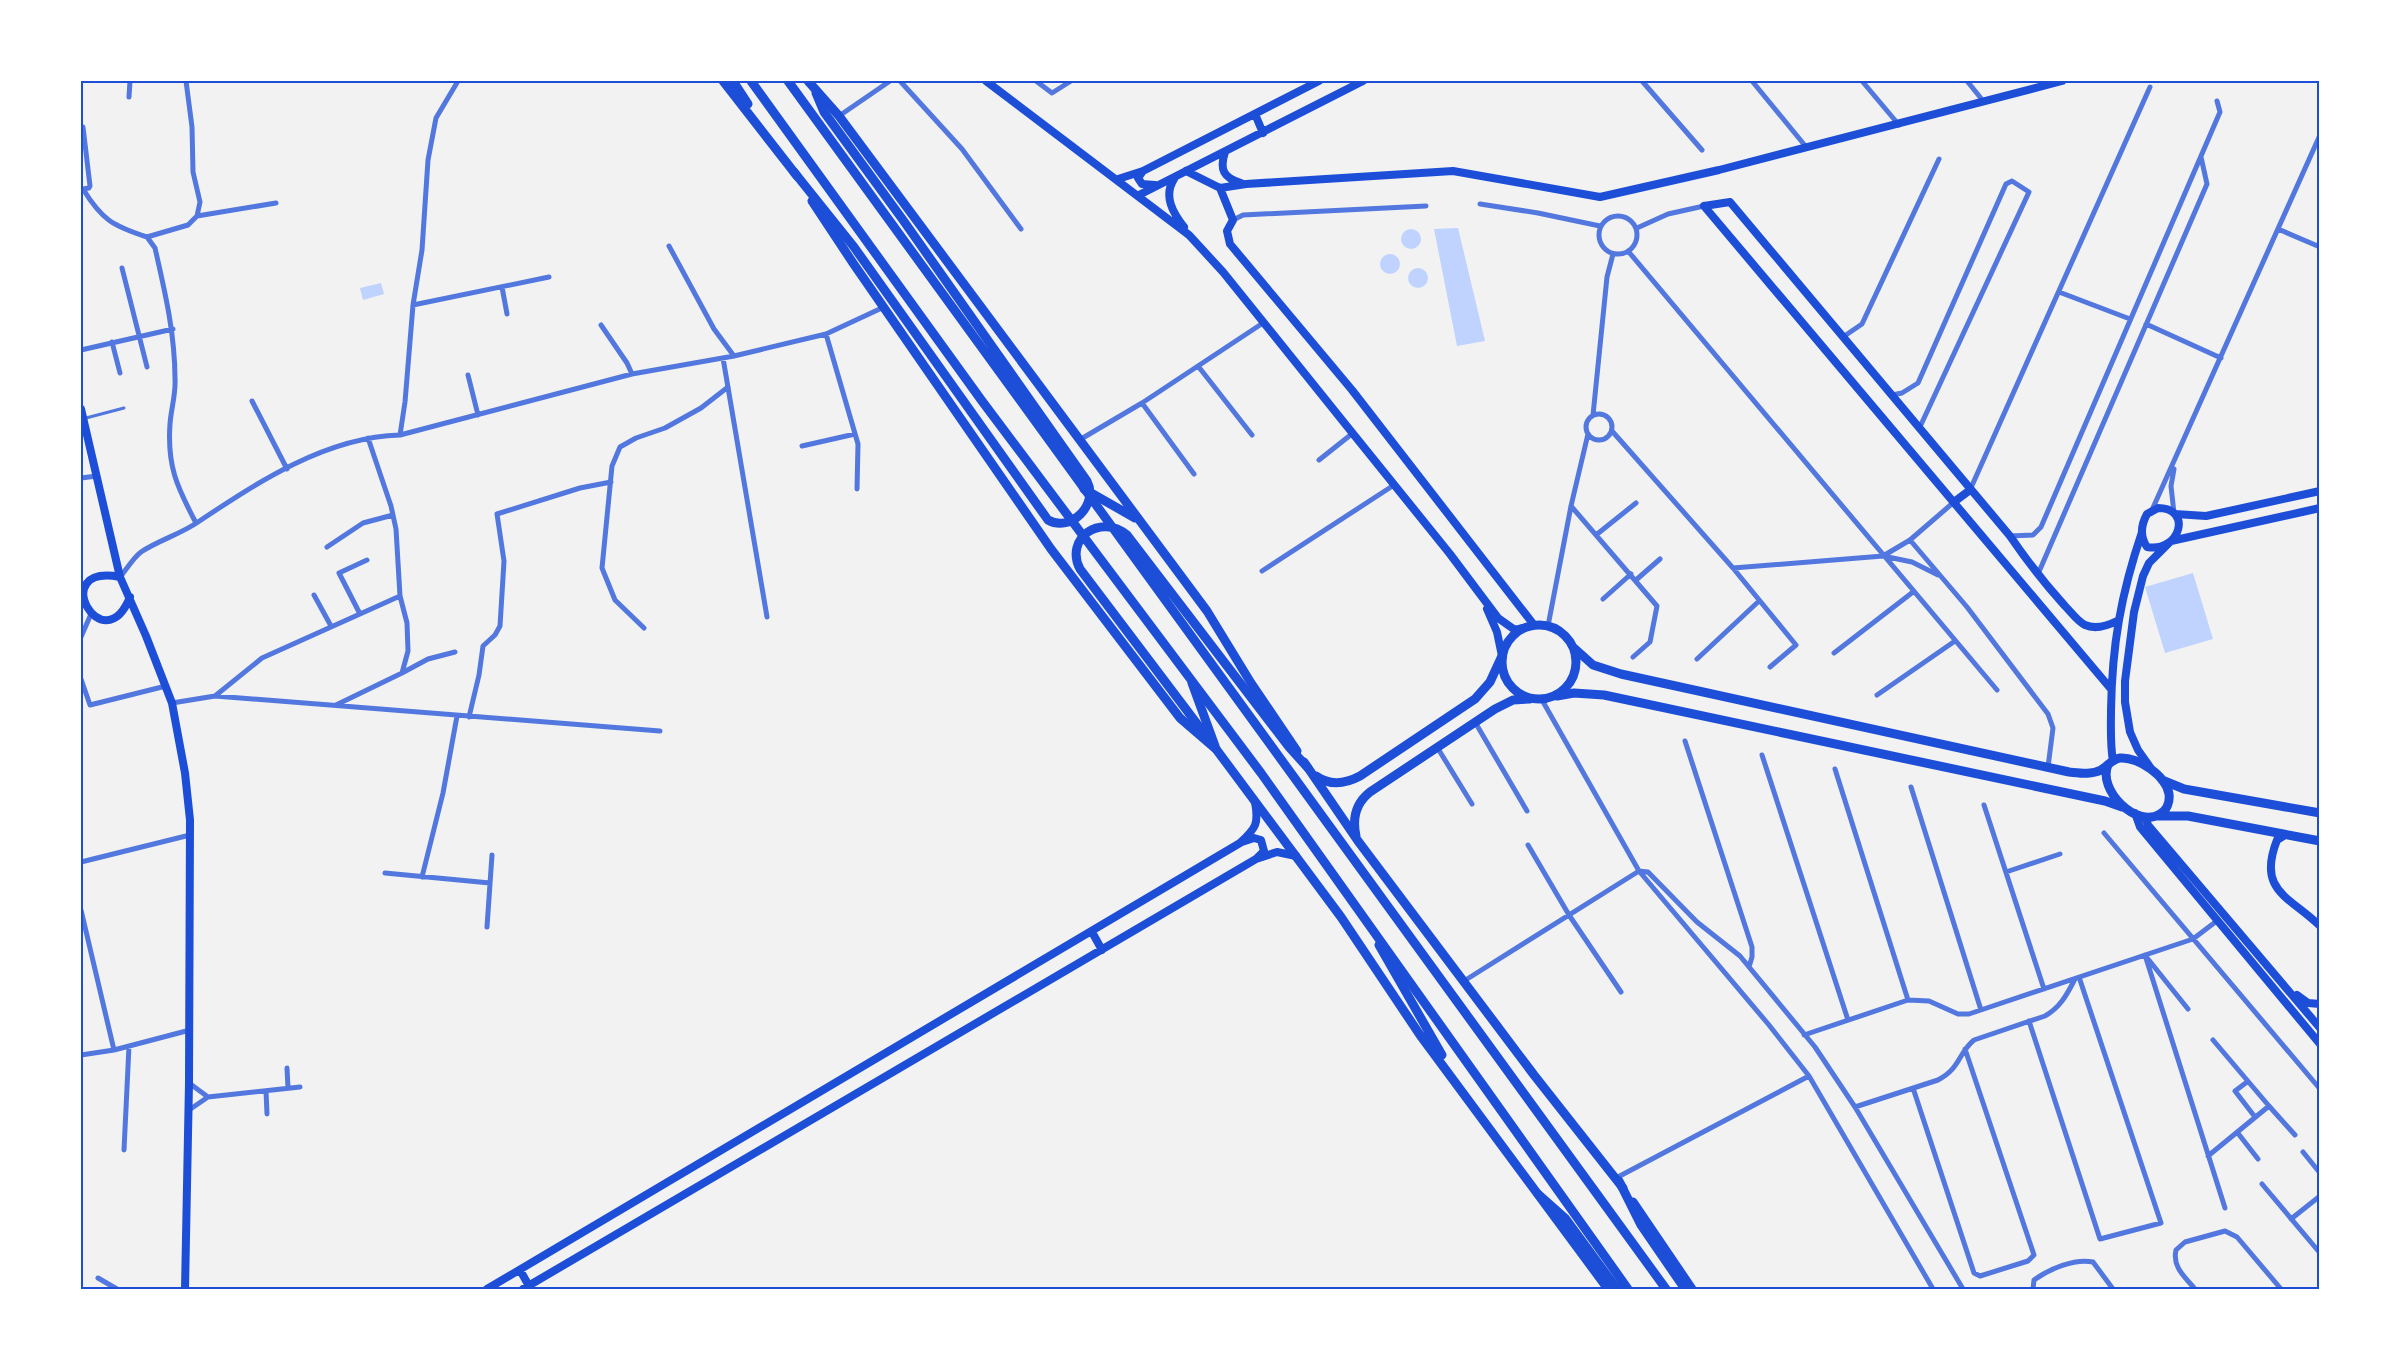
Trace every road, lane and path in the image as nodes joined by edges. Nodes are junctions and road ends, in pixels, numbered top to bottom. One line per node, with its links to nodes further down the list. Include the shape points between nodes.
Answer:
1 (130, 81): 23 (street)
2 (186, 81): 51 (street, via 193,172 200,202)
3 (459, 81): 67 (street, via 436,118)
4 (723, 81): 39 (main road)
5 (732, 81): 39 (main road)
6 (751, 81): 171 (main road, via 989,410)
7 (788, 81): 116 (main road)
8 (808, 81): 22 (main road)
9 (890, 81): 27 (street)
10 (900, 81): 55 (street, via 962,149)
11 (986, 81): 41 (main road)
12 (1036, 81): 13 (street, via 1052,93)
13 (1071, 81)
14 (1319, 81): 26 (main road)
15 (1363, 81): 30 (main road)
16 (1642, 81): 33 (street)
17 (1752, 81): 32 (street)
18 (1862, 81): 28 (street)
19 (1967, 81): 25 (street)
20 (2062, 81): 25 (main road)
21 (2150, 87): 66 (street)
22 (816, 93): 27 (main road); 39 (main road, via 824,112 1087,481 1090,498 1075,519 1059,523 1048,520 854,247)
23 (129, 97)
24 (2217, 101): 35 (street, via 2220,112)
25 (1984, 102): 28 (main road)
26 (1255, 114): 30 (main road); 37 (main road)
27 (839, 116): 106 (main road)
28 (1899, 125): 32 (main road)
29 (83, 128): 45 (street, via 90,186)
30 (1263, 133): 34 (main road)
31 (2320, 135): 56 (street)
32 (1807, 148): 43 (main road, via 1600,197 1453,171)
33 (1701, 150)
34 (1225, 152): 38 (main road); 43 (main road, via 1224,174 1228,180)
35 (2201, 156): 70 (street); 72 (street, via 2207,184)
36 (1939, 159): 77 (street, via 1862,324)
37 (1143, 171): 41 (main road); 42 (main road, via 1138,178 1142,184)
38 (1186, 171): 40 (main road); 44 (main road)
39 (794, 172): 68 (main road)
40 (1175, 178): 42 (main road); 57 (main road, via 1169,185 1171,209)
41 (1118, 179): 46 (main road)
42 (1161, 184): 46 (main road)
43 (1246, 184): 44 (main road)
44 (1220, 188): 52 (main road)
45 (82, 189): 58 (street, via 112,224)
46 (1138, 195): 57 (main road)
47 (276, 203): 51 (street)
48 (1480, 204): 53 (street)
49 (1426, 206): 52 (street, via 1243,215)
50 (1704, 206): 54 (street, via 1668,214); 77 (main road, via 1730,202); 120 (main road)
51 (197, 216): 58 (street, via 188,225)
52 (1233, 220): 156 (main road, via 1227,231 1230,244 1352,390)
53 (1600, 226): 54 (street, via 1616,215 1628,218); 62 (street, via 1600,243)
54 (1636, 228): 61 (street, via 1637,240)
55 (1021, 229)
56 (2278, 229): 60 (street); 82 (street)
57 (1189, 235): 71 (main road)
58 (147, 237): 74 (street, via 155,248)
59 (669, 246): 80 (street, via 714,329)
60 (2320, 247)
61 (1628, 251): 62 (street); 135 (street)
62 (1613, 254): 95 (street, via 1607,277)
63 (122, 268): 76 (street)
64 (549, 277): 65 (street)
65 (502, 286): 67 (street); 69 (street)
66 (2059, 292): 70 (street); 118 (street)
67 (413, 305): 102 (street)
68 (884, 307): 75 (street); 189 (main road, via 1051,549 1180,718)
69 (507, 314)
70 (2130, 320): 131 (street, via 2041,527 2033,535)
71 (1263, 323): 83 (street); 99 (main road)
72 (2146, 324): 82 (street); 141 (street)
73 (601, 325): 86 (street)
74 (173, 329): 76 (street); 128 (street, via 176,381 170,424 172,472)
75 (826, 334): 80 (street); 100 (street)
76 (140, 337): 78 (street); 84 (street)
77 (1843, 337): 89 (main road)
78 (112, 342): 79 (street); 85 (street)
79 (81, 350)
80 (734, 356): 81 (street)
81 (723, 358): 86 (street); 88 (street)
82 (2221, 358): 109 (street)
83 (1198, 366): 91 (street); 103 (street)
84 (147, 367)
85 (120, 373)
86 (632, 374): 94 (street)
87 (468, 375): 94 (street)
88 (728, 387): 114 (street, via 701,408 620,447 612,466); 154 (street)
89 (1892, 395): 97 (main road); 97 (street, via 1918,383 2006,184 2019,184 2029,192)
90 (252, 401): 110 (street)
91 (1142, 403): 106 (street); 111 (street)
92 (124, 408): 96 (lane)
93 (81, 409): 96 (main road)
94 (478, 414): 102 (street)
95 (1593, 415): 98 (street, via 1606,415 1612,422); 101 (street, via 1586,425)
96 (83, 419): 105 (main road)
97 (1919, 429): 118 (main road)
98 (1612, 431): 101 (street, via 1603,439); 138 (street)
99 (1353, 433): 108 (street); 115 (main road)
100 (855, 434): 107 (street); 117 (street)
101 (1588, 434): 122 (street)
102 (400, 435): 104 (street)
103 (1252, 435)
104 (368, 438): 110 (street); 126 (street)
105 (84, 439): 112 (main road)
106 (1081, 439): 127 (main road)
107 (802, 446)
108 (1319, 460)
109 (2175, 461): 124 (street); 125 (street, via 2171,486)
110 (287, 469): 128 (street)
111 (1194, 474)
112 (97, 476): 113 (street); 142 (main road)
113 (81, 478)
114 (611, 482): 159 (street, via 602,568 615,600); 184 (street, via 497,514 504,561 500,626 483,646)
115 (1394, 485): 139 (street); 149 (main road)
116 (1082, 488): 127 (main road); 294 (main road)
117 (857, 489)
118 (1970, 490): 120 (main road); 131 (main road)
119 (2320, 491): 125 (main road, via 2206,516)
120 (1954, 502): 132 (street); 174 (main road)
121 (1636, 503): 130 (street)
122 (1571, 506): 130 (street); 158 (street)
123 (2320, 508): 133 (main road)
124 (2152, 510): 125 (main road, via 2164,508); 129 (main road, via 2144,519)
125 (2175, 514): 133 (main road, via 2179,525)
126 (393, 515): 134 (street, via 363,523); 147 (street)
127 (1140, 521): 193 (main road, via 1207,611)
128 (196, 524): 142 (street, via 140,553)
129 (2142, 532): 133 (main road, via 2147,547 2160,547); 155 (main road)
130 (1596, 535): 140 (street)
131 (2010, 536): 141 (main road)
132 (1910, 540): 135 (street); 143 (street)
133 (2171, 541): 195 (main road, via 2154,557 2143,576 2125,681 2130,732)
134 (327, 547)
135 (1883, 556): 138 (street); 143 (street, via 1912,562); 145 (street)
136 (1659, 559): 144 (street)
137 (367, 560): 153 (street, via 339,573)
138 (1733, 568): 151 (street)
139 (1262, 571)
140 (1631, 574): 144 (street); 150 (street)
141 (2037, 576): 155 (main road, via 2083,624 2105,627)
142 (120, 577): 148 (main road); 152 (main road, via 102,575 90,580 84,591)
143 (1942, 577): 192 (street, via 2048,714 2053,728)
144 (1636, 580): 167 (street, via 1658,606 1650,642)
145 (1913, 592): 162 (street); 165 (street)
146 (314, 595): 157 (street)
147 (400, 596): 153 (street); 170 (street, via 407,623 408,651)
148 (129, 597): 152 (main road, via 123,611 111,619); 173 (main road)
149 (1481, 597): 160 (main road, via 1507,626); 166 (main road, via 1497,632)
150 (1603, 599)
151 (1759, 601): 168 (street); 169 (street, via 1796,645)
152 (86, 611): 161 (street)
153 (360, 614): 157 (street)
154 (767, 617)
155 (2117, 621): 174 (main road)
156 (1534, 625): 158 (main road); 160 (main road)
157 (331, 626): 177 (street, via 262,658)
158 (1548, 626): 163 (main road, via 1559,630)
159 (644, 628)
160 (1523, 628): 166 (main road, via 1506,644)
161 (81, 637)
162 (1955, 641): 175 (street); 176 (street)
163 (1574, 648): 178 (main road, via 1577,658 1573,680); 192 (main road, via 1593,665 1621,674)
164 (455, 652): 170 (street, via 428,659)
165 (1834, 654)
166 (1502, 656): 179 (main road, via 1507,681); 196 (main road, via 1490,682 1475,699)
167 (1633, 657)
168 (1697, 659)
169 (1770, 667)
170 (402, 673): 182 (street)
171 (1189, 675): 189 (main road); 227 (main road)
172 (81, 680): 173 (street, via 90,705)
173 (165, 686): 181 (main road)
174 (2111, 689): 191 (main road)
175 (1997, 690)
176 (1877, 695)
177 (214, 696): 181 (street); 182 (street)
178 (1557, 696): 180 (main road); 204 (main road, via 1604,695 2105,801)
179 (1530, 699): 180 (main road); 185 (main road, via 1513,700)
180 (1542, 700): 219 (street)
181 (172, 703): 208 (main road, via 185,773)
182 (334, 706): 183 (street)
183 (457, 716): 184 (street); 222 (street)
184 (469, 717): 186 (street)
185 (1475, 722): 188 (main road); 203 (street)
186 (660, 731)
187 (1685, 741): 234 (street, via 1752,947)
188 (1437, 747): 199 (main road); 201 (street)
189 (1216, 750): 193 (main road, via 1080,569 1076,550 1094,528 1124,532); 200 (main road)
190 (1761, 755): 244 (street)
191 (2110, 763): 192 (main road, via 2091,773); 195 (main road, via 2131,759); 204 (main road, via 2105,774 2111,793)
192 (2048, 767)
193 (1308, 768): 196 (main road, via 1329,783); 210 (main road)
194 (1835, 769): 240 (street)
195 (2152, 771): 197 (main road)
196 (1360, 776): 199 (main road, via 1356,781 1358,789)
197 (2162, 780): 205 (main road, via 2184,789); 206 (main road, via 2169,801 2162,814)
198 (1911, 786): 243 (street)
199 (1370, 792): 210 (main road, via 1359,803 1355,815)
200 (1255, 801): 212 (main road, via 1258,818 1254,830); 216 (main road)
201 (1472, 804)
202 (1984, 805): 220 (street)
203 (1527, 812)
204 (2136, 813): 206 (main road); 226 (main road, via 2140,827)
205 (2320, 813)
206 (2156, 816): 209 (main road, via 2188,816)
207 (2104, 833): 231 (street)
208 (190, 835): 218 (street); 247 (main road)
209 (2285, 835): 211 (main road); 228 (main road, via 2277,840 2269,869 2275,885 2284,899)
210 (1358, 841): 236 (main road)
211 (2320, 841)
212 (1240, 843): 217 (main road, via 1254,838 1262,840 1264,851); 230 (main road)
213 (1528, 845): 225 (street)
214 (2060, 854): 220 (street)
215 (492, 855): 223 (street)
216 (1296, 856): 217 (main road, via 1277,852); 264 (main road, via 1420,1035)
217 (1256, 859): 232 (main road)
218 (81, 862)
219 (1639, 871): 225 (street); 234 (street, via 1653,875 1697,922); 256 (street)
220 (2006, 872): 237 (street)
221 (385, 873): 222 (street)
222 (422, 877): 223 (street)
223 (490, 884): 229 (street)
224 (81, 910): 253 (street)
225 (1569, 915): 236 (street); 239 (street)
226 (2221, 918): 231 (street); 238 (main road); 250 (main road)
227 (1365, 919): 264 (main road); 293 (main road)
228 (2320, 926)
229 (487, 927)
230 (1092, 932): 232 (main road); 285 (main road)
231 (2193, 939): 233 (street); 262 (street)
232 (1102, 950): 287 (main road)
233 (2145, 955): 235 (street); 242 (street); 275 (street)
234 (1749, 967): 248 (street)
235 (2077, 978): 237 (street); 245 (street, via 2056,1009); 245 (street, via 2161,1223 2100,1239)
236 (1464, 981): 278 (main road)
237 (2044, 989): 243 (street)
238 (2289, 989): 241 (main road, via 2308,1003); 246 (main road)
239 (1621, 992)
240 (1908, 1000): 243 (street, via 1929,1001 1961,1014); 244 (street)
241 (2320, 1004)
242 (2188, 1009)
243 (1981, 1010)
244 (1848, 1020): 248 (street)
245 (2029, 1021): 252 (street, via 1974,1040)
246 (2320, 1028)
247 (190, 1030): 251 (street); 258 (main road)
248 (1804, 1035): 267 (street)
249 (2212, 1040): 257 (street)
250 (2320, 1044)
251 (129, 1046): 253 (street); 273 (street)
252 (1965, 1049): 261 (street, via 1949,1074); 261 (street, via 2034,1255 2028,1261 1980,1276 1974,1273)
253 (114, 1050): 254 (street)
254 (81, 1055)
255 (287, 1068): 260 (street)
256 (1809, 1076): 278 (street); 297 (street)
257 (2247, 1082): 266 (street); 270 (street, via 2235,1091)
258 (189, 1083): 265 (street); 268 (main road)
259 (300, 1087): 260 (street)
260 (288, 1088): 263 (street)
261 (1913, 1088): 267 (street)
262 (2320, 1089)
263 (266, 1090): 265 (street); 269 (street)
264 (1467, 1095): 280 (main road)
265 (208, 1097): 268 (street)
266 (2269, 1106): 270 (street); 272 (street)
267 (1855, 1107): 298 (street)
268 (189, 1110): 289 (main road)
269 (267, 1114)
270 (2255, 1117): 271 (street)
271 (2236, 1132): 275 (street); 276 (street)
272 (2295, 1135)
273 (124, 1150)
274 (2303, 1152): 277 (street)
275 (2208, 1156): 282 (street)
276 (2258, 1159)
277 (2320, 1173)
278 (1618, 1180): 295 (main road, via 1641,1225); 296 (main road)
279 (2262, 1184): 283 (street)
280 (1538, 1194): 291 (main road); 292 (main road, via 1570,1224)
281 (2320, 1196): 283 (street)
282 (2225, 1208)
283 (2291, 1219): 284 (street)
284 (2320, 1253)
285 (520, 1270): 287 (main road); 290 (main road)
286 (98, 1278): 288 (street)
287 (526, 1287)
288 (117, 1289)
289 (185, 1289)
290 (487, 1289)
291 (1608, 1289)
292 (1617, 1289)
293 (1628, 1289)
294 (1665, 1289)
295 (1684, 1289)
296 (1692, 1289)
297 (1933, 1289)
298 (1963, 1289)
299 (2033, 1289): 300 (street, via 2034,1280 2043,1273 2083,1260 2093,1262)
300 (2113, 1289)
301 (2194, 1289): 302 (street, via 2175,1263 2176,1250 2185,1242 2224,1231 2237,1237)
302 (2281, 1289)

